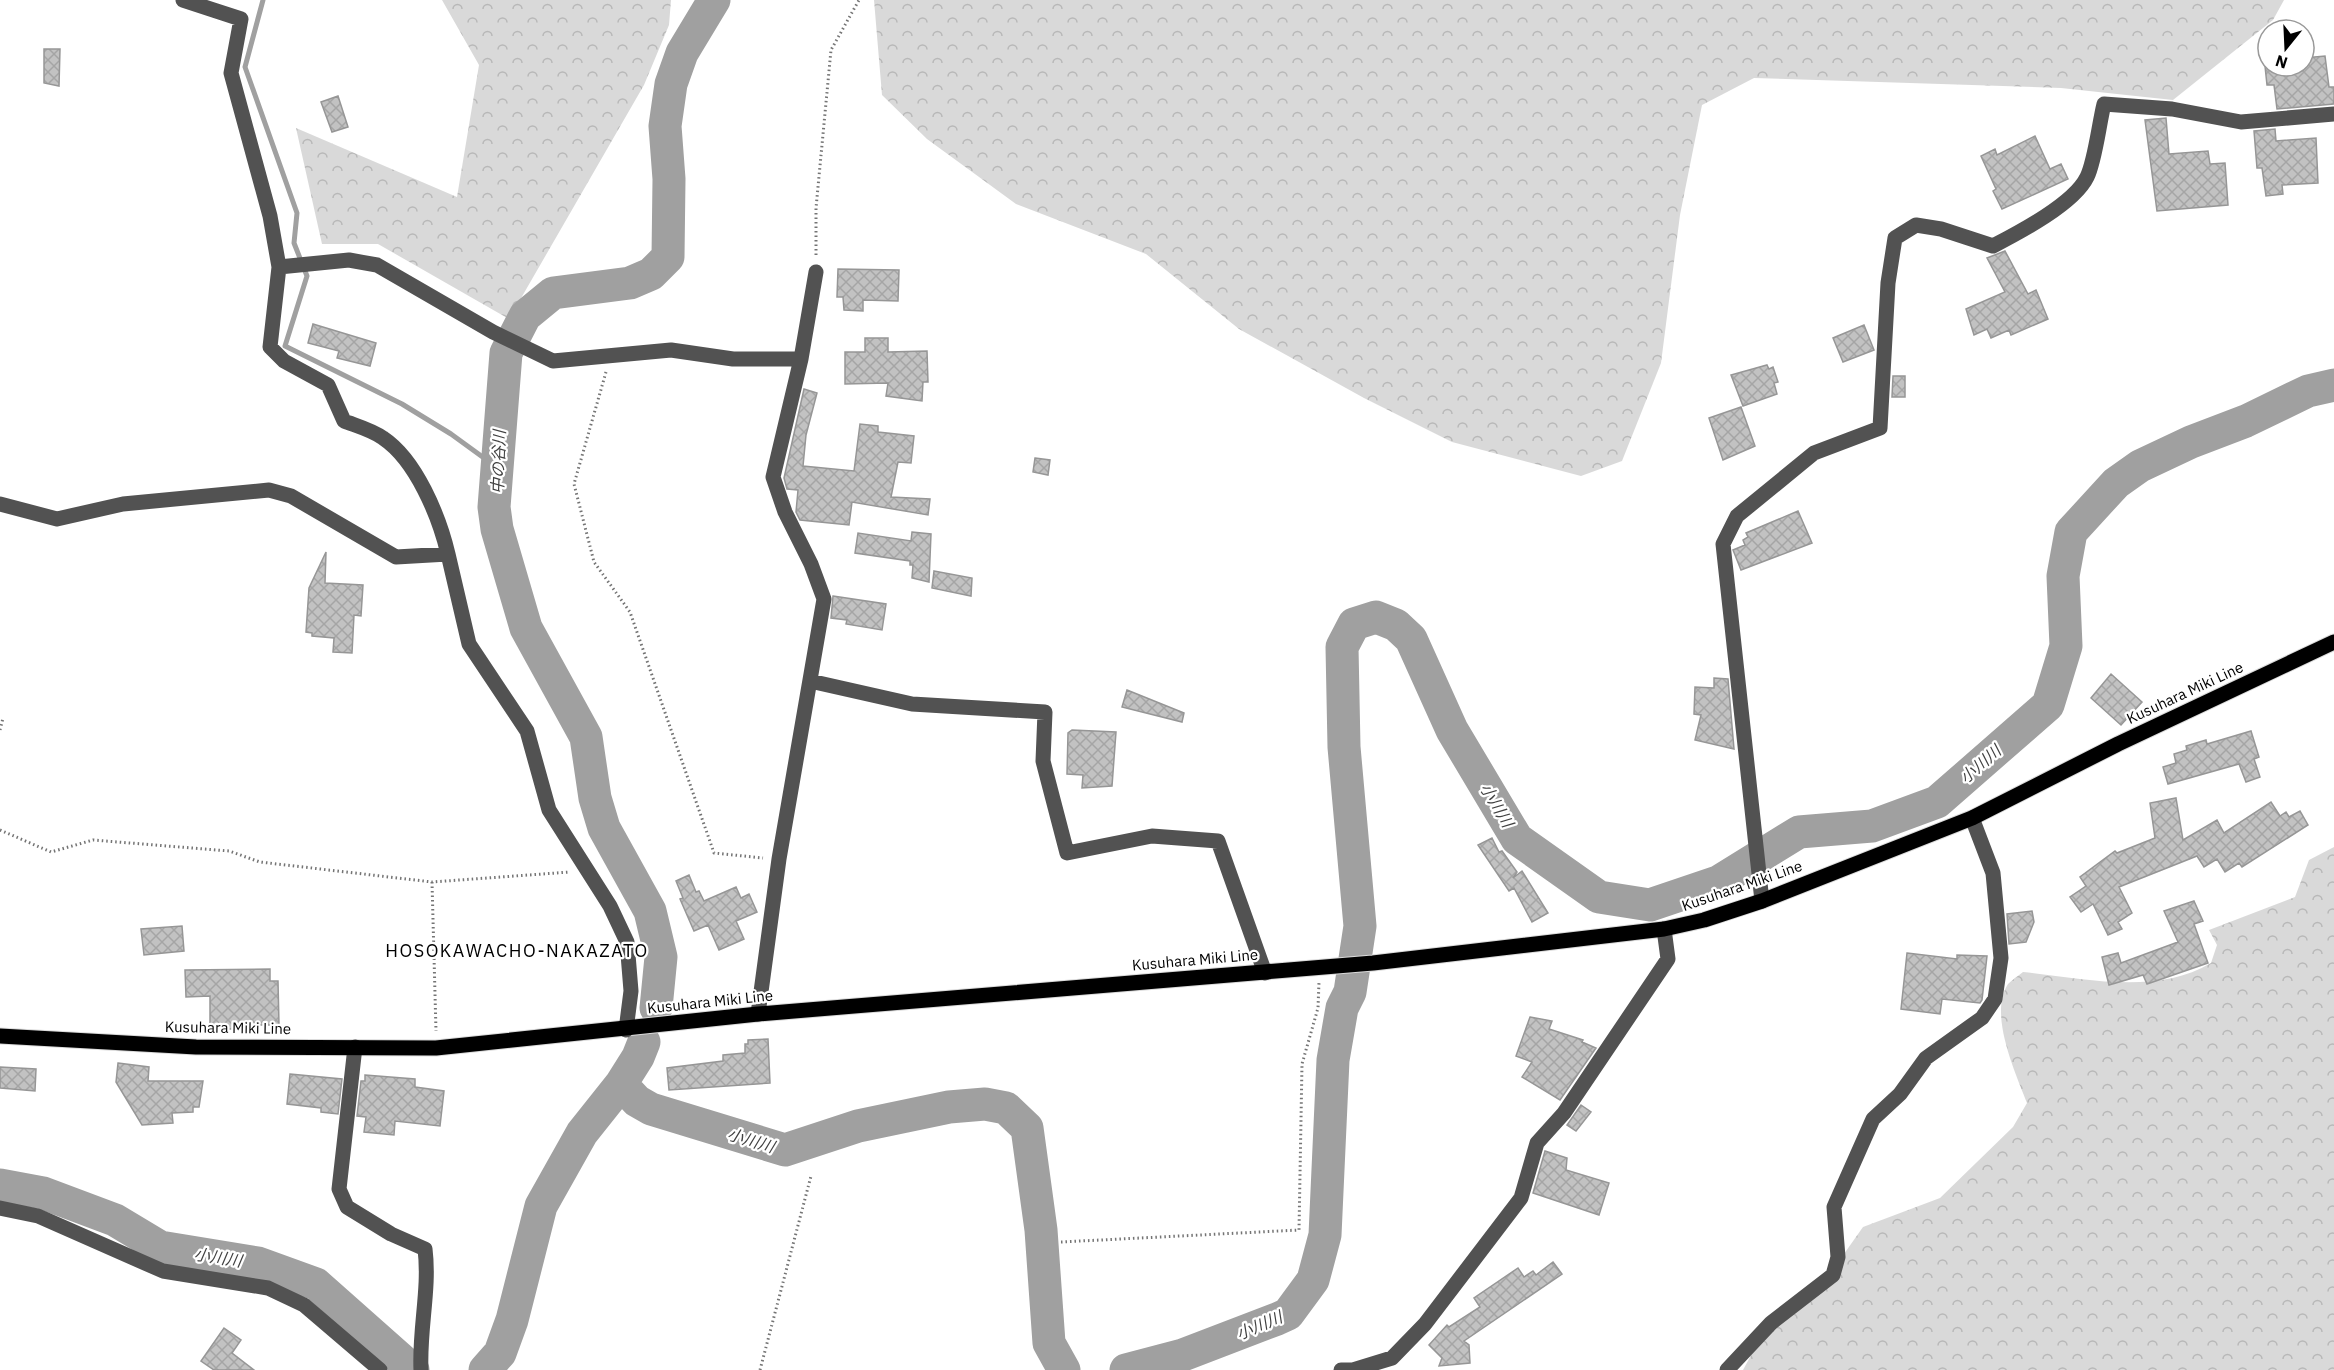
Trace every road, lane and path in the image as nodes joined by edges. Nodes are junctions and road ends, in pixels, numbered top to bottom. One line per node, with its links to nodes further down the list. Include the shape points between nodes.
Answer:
1 (183, 0): 4 (street, via 241,19 231,73)
2 (859, 0): 5 (path, via 831,50 816,208)
3 (2334, 114): 19 (street, via 2241,122 2172,109 2104,104 2086,178 2033,226 1993,246 1916,225 1895,238 1888,283 1880,428 1814,453 1737,516 1724,544)
4 (285, 266): 6 (street, via 349,260 378,265 553,362); 9 (street, via 270,347 284,361 328,385 345,421 382,437 407,459 443,531)
5 (816, 272): 7 (street)
6 (610, 355): 7 (street, via 671,350 733,359); 16 (path, via 574,484 594,562 630,612 714,854)
7 (801, 359): 11 (street, via 773,477 824,599)
8 (0, 504): 9 (street, via 57,519 123,504 269,490 291,496 396,557)
9 (448, 554): 17 (street, via 469,644 527,731 549,810)
10 (2334, 642): 14 (main road, Kusuhara Miki Line)
11 (810, 681): 16 (street); 22 (street, via 912,704 1045,712 1043,761 1067,853 1152,836 1218,841)
12 (3, 718): 13 (path)
13 (0, 730)
14 (1972, 818): 19 (main road, Kusuhara Miki Line); 35 (street, via 1993,873 2001,958 1995,999 1982,1018 1926,1058 1900,1094 1873,1119 1834,1207 1838,1257 1833,1275 1770,1323)
15 (0, 830): 18 (path, via 51,852 93,840 229,851 260,862)
16 (779, 859): 23 (street)
17 (589, 871): 18 (path); 24 (street, via 627,942 632,991)
18 (432, 882): 27 (path)
19 (1762, 901): 20 (main road, Kusuhara Miki Line)
20 (1664, 929): 21 (main road, Kusuhara Miki Line); 34 (street, via 1668,959 1564,1113 1537,1143 1521,1198 1425,1324 1392,1358)
21 (1319, 968): 22 (main road, Kusuhara Miki Line); 30 (path, via 1318,1008 1302,1064 1299,1230)
22 (1265, 973): 23 (main road, Kusuhara Miki Line)
23 (758, 1014): 24 (main road, Kusuhara Miki Line)
24 (626, 1030): 27 (main road, Kusuhara Miki Line)
25 (0, 1036): 26 (main road, Kusuhara Miki Line, via 196,1047)
26 (356, 1047): 27 (main road, Kusuhara Miki Line); 32 (street, via 339,1189 347,1207 425,1249 428,1273 420,1337)
27 (436, 1048)
28 (811, 1176): 33 (path)
29 (0, 1208): 31 (street, via 38,1216 163,1271 268,1288 304,1305)
30 (1061, 1242)
31 (380, 1370)
32 (421, 1370)
33 (760, 1370)
34 (1341, 1370)
35 (1727, 1370)

